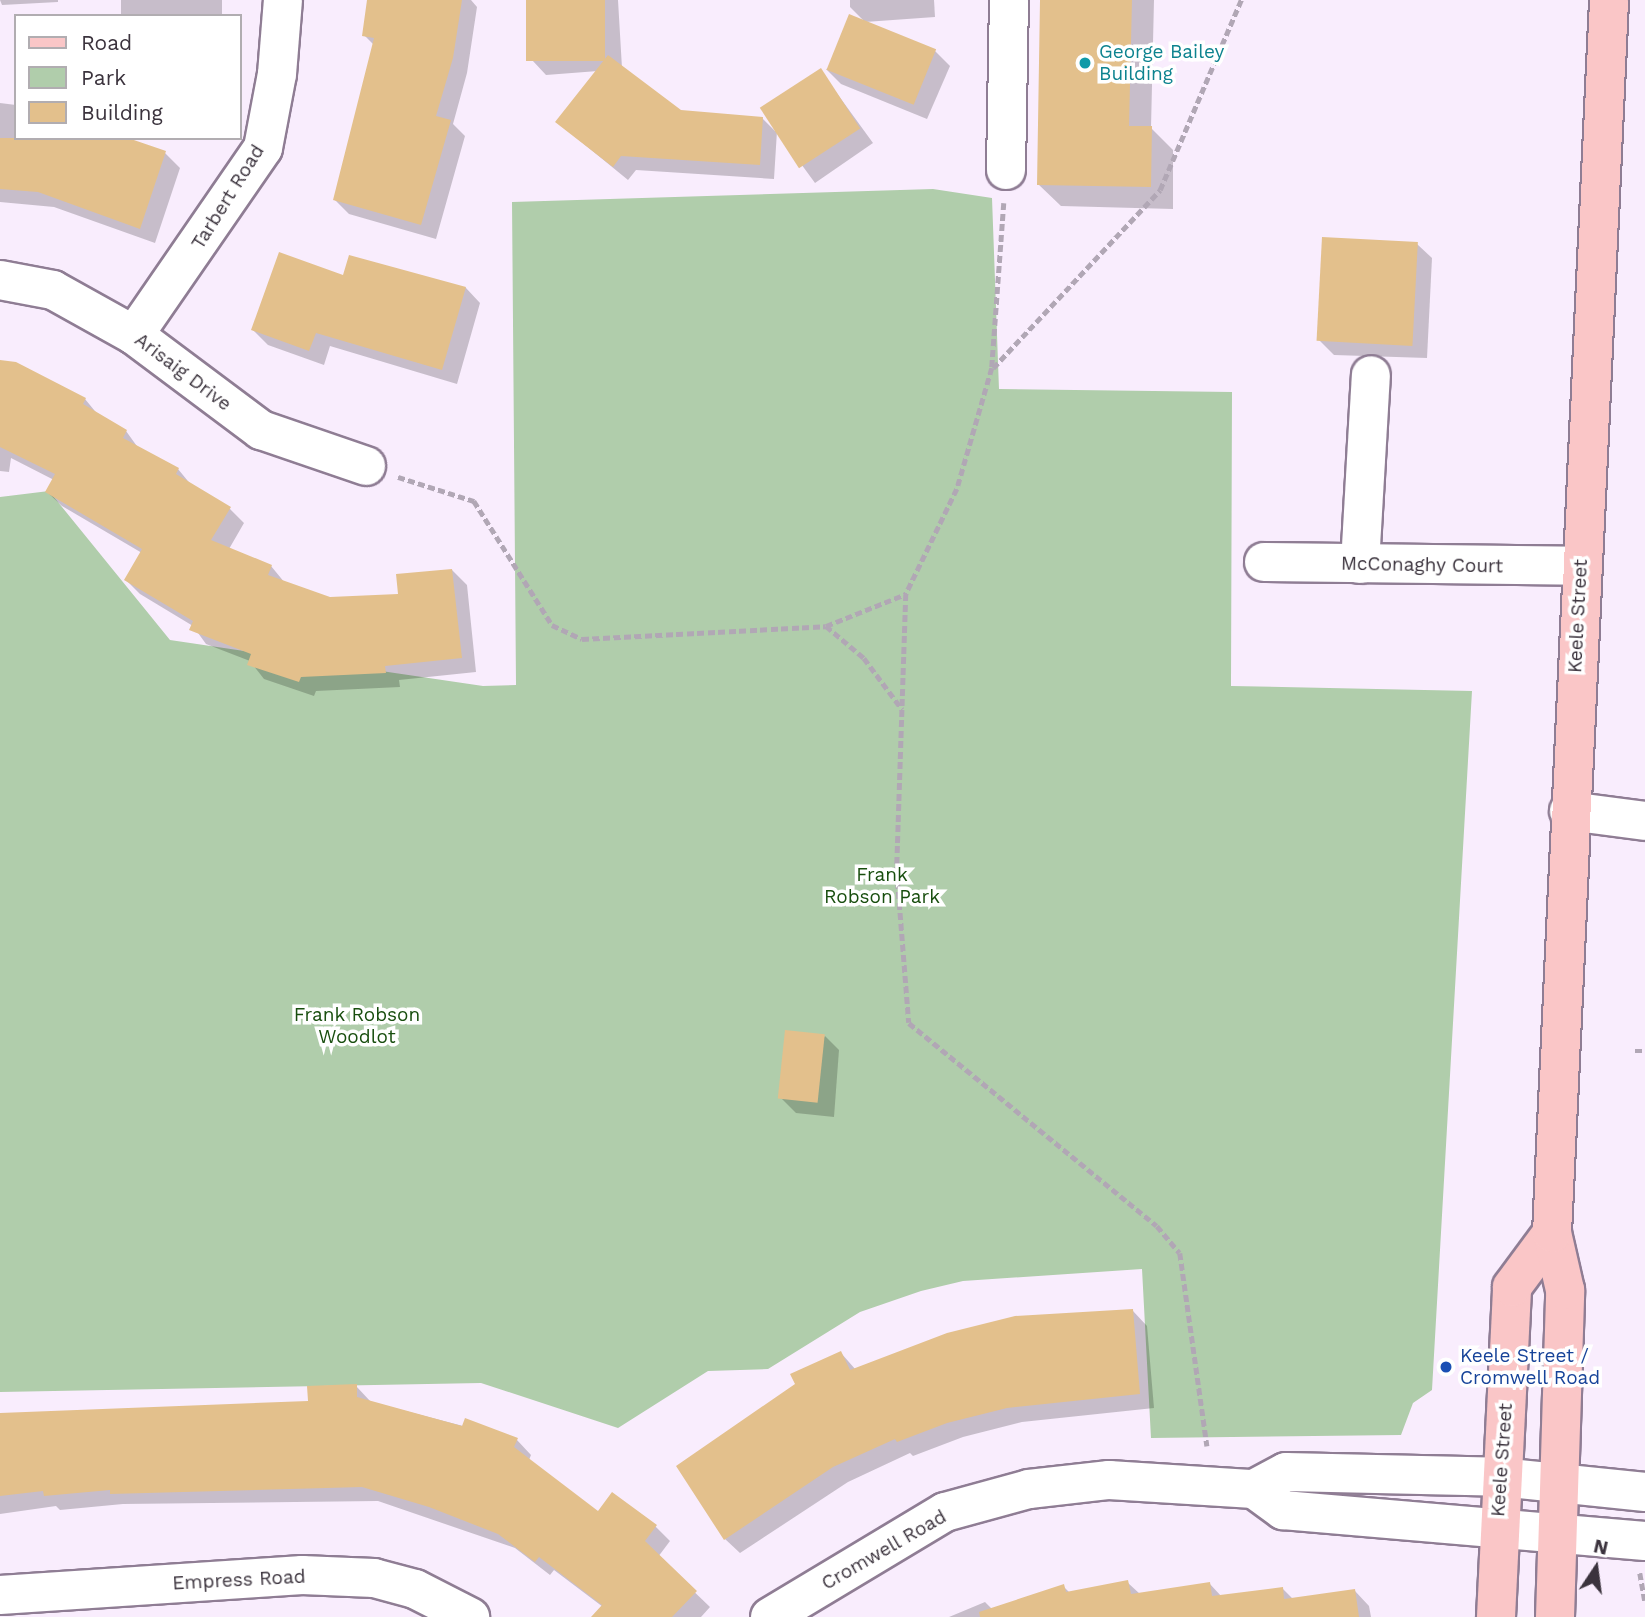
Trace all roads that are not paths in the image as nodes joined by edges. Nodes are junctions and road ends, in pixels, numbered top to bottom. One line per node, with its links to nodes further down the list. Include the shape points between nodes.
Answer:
1 (283, 0): 6 (street, Tarbert Road, via 277,74 263,148)
2 (1009, 0): 4 (street)
3 (1609, 0): 11 (main road, Keele Street)
4 (1006, 170)
5 (0, 280): 6 (street, Arisaig Drive, via 53,290)
6 (134, 335): 8 (street, Arisaig Drive, via 261,430)
7 (1371, 374): 10 (street)
8 (366, 466)
9 (1264, 562): 10 (street, McConaghy Court)
10 (1360, 564): 11 (street, McConaghy Court)
11 (1581, 566): 12 (main road, Keele Street)
12 (1569, 811): 13 (street); 14 (main road, Keele Street)
13 (1645, 821)
14 (1552, 1233): 15 (main road, Keele Street, via 1512,1287); 16 (main road, Keele Street, via 1566,1290)
15 (1500, 1477): 16 (street); 17 (street, via 1286,1472); 19 (main road, Keele Street)
16 (1560, 1482): 18 (street); 20 (main road, Keele Street)
17 (1254, 1489): 19 (street, via 1283,1510); 24 (street, Cromwell Road, via 1109,1480 1017,1492 945,1512)
18 (1645, 1492)
19 (1497, 1531): 20 (street); 25 (main road, Keele Street)
20 (1557, 1535): 21 (street); 26 (main road, Keele Street)
21 (1642, 1557)
22 (0, 1595): 23 (street, Empress Road, via 302,1575 374,1578 415,1589)
23 (470, 1617)
24 (770, 1617)
25 (1496, 1617)
26 (1555, 1617)

